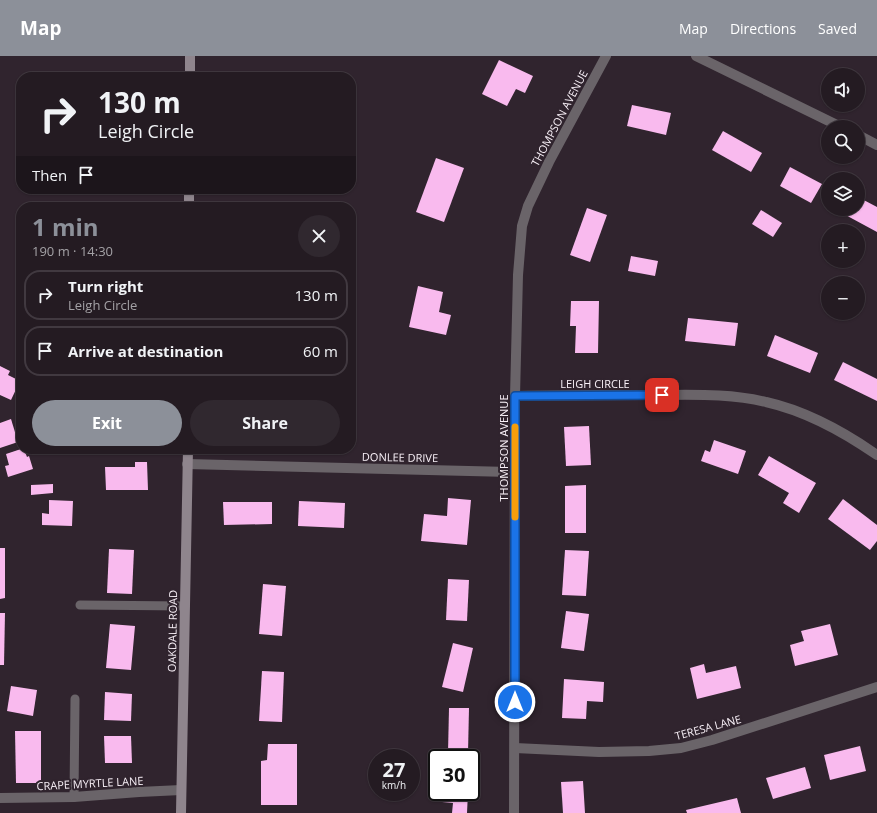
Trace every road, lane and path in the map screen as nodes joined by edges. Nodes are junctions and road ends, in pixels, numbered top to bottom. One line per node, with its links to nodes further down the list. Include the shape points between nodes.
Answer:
1 (190, 56): 4 (main road)
2 (606, 56): 8 (street, THOMPSON AVENUE, via 549,162 528,206 522,226)
3 (696, 56): 5 (street)
4 (190, 72)
5 (827, 120)
6 (865, 139): 7 (street)
7 (877, 145)
8 (515, 396): 10 (street, LEIGH CIRCLE, via 740,397 789,408 815,419); 12 (street, THOMPSON AVENUE)
9 (188, 454): 11 (main road, OAKDALE ROAD)
10 (877, 455)
11 (187, 464): 12 (street, DONLEE DRIVE); 14 (main road, OAKDALE ROAD)
12 (515, 472): 17 (street, THOMPSON AVENUE)
13 (80, 605): 14 (lane)
14 (184, 606): 18 (main road, OAKDALE ROAD)
15 (877, 687): 17 (street, TERESA LANE, via 681,748 599,752)
16 (75, 699): 19 (lane)
17 (515, 748): 22 (street, THOMPSON AVENUE)
18 (181, 790): 19 (street, CRAPE MYRTLE LANE); 21 (main road, OAKDALE ROAD)
19 (74, 797): 20 (street, CRAPE MYRTLE LANE)
20 (0, 798)
21 (181, 813)
22 (514, 813)

